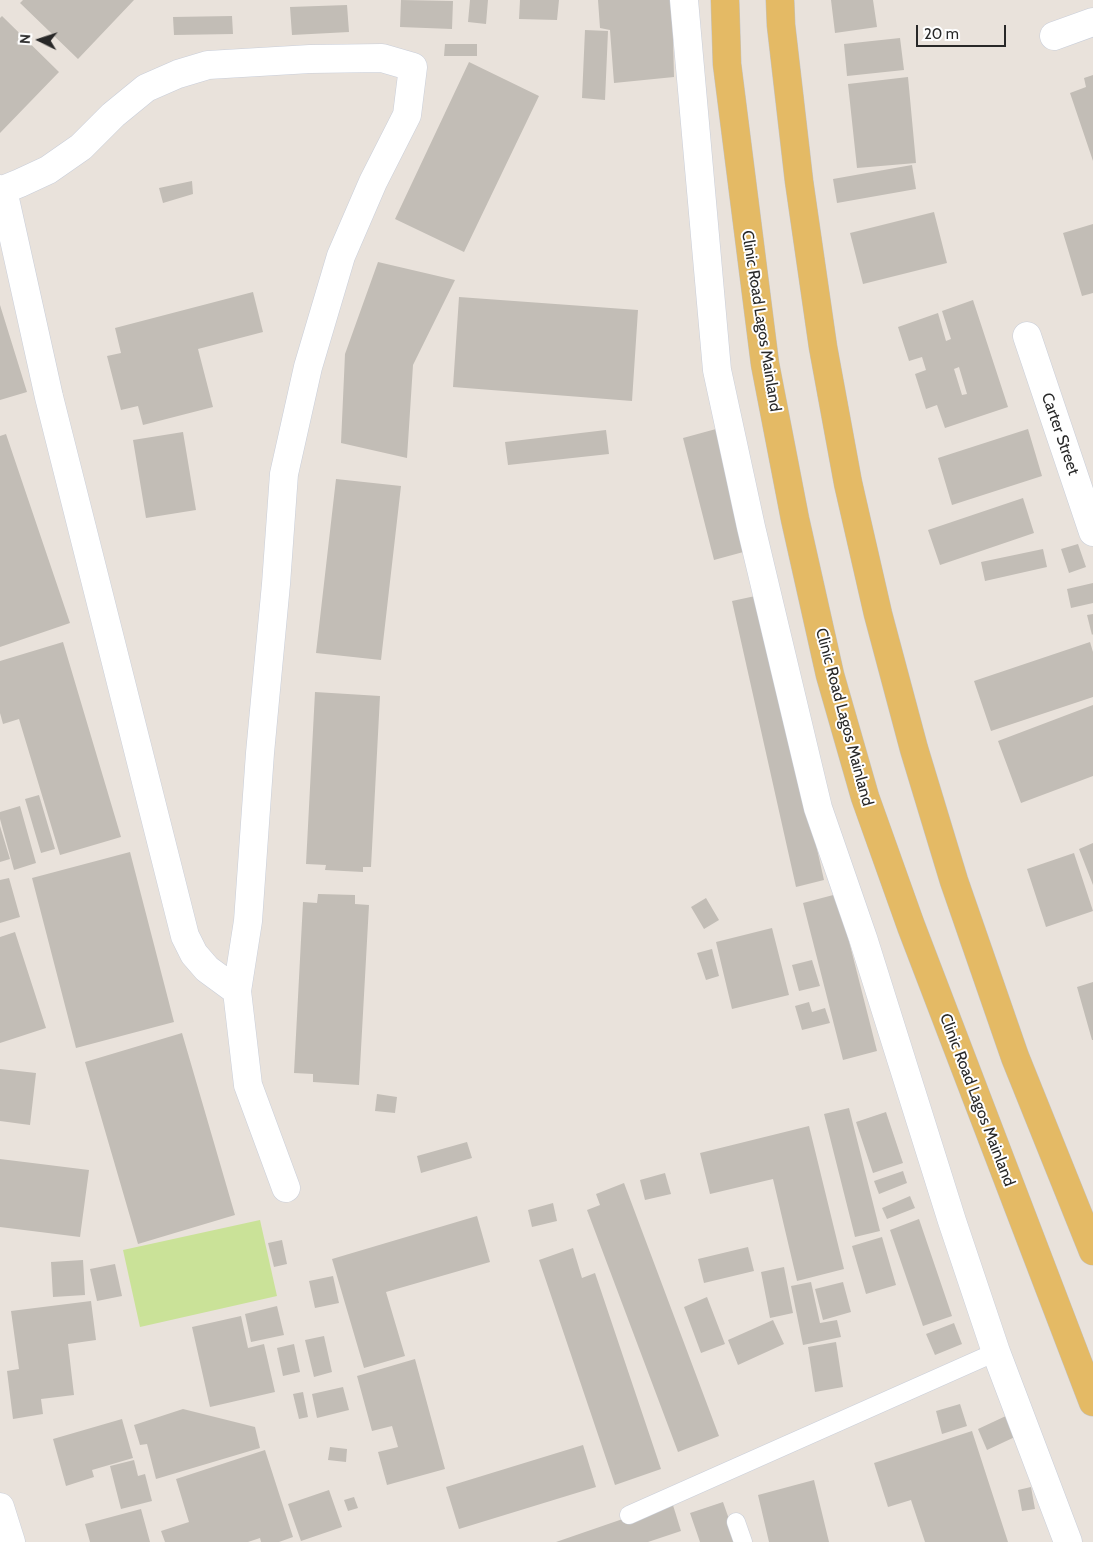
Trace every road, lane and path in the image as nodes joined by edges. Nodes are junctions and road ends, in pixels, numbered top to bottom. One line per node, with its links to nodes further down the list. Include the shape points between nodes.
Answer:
1 (684, 0): 12 (street, via 717,370 751,527 818,808)
2 (725, 0): 13 (main road, Clinic Road Lagos Mainland, via 727,64 766,364 795,519 830,675 865,797 904,908)
3 (780, 0): 11 (main road, via 799,181 823,347 848,483 878,614 914,750 954,881 1016,1057)
4 (1093, 22): 5 (street)
5 (1054, 36)
6 (2, 189): 9 (street, via 49,398 185,936 207,969); 9 (street, via 48,170 81,147 146,88 208,65 310,58 382,58 413,67 407,115 341,256 308,367 284,474 248,921)
7 (1027, 336): 8 (street, Carter Street)
8 (1093, 532)
9 (237, 991): 10 (street, via 248,1085)
10 (286, 1188)
11 (1093, 1251)
12 (996, 1352): 15 (lane); 19 (street)
13 (1093, 1402)
14 (0, 1507): 17 (street)
15 (629, 1515)
16 (736, 1522): 18 (lane)
17 (11, 1542)
18 (743, 1542)
19 (1068, 1542)

